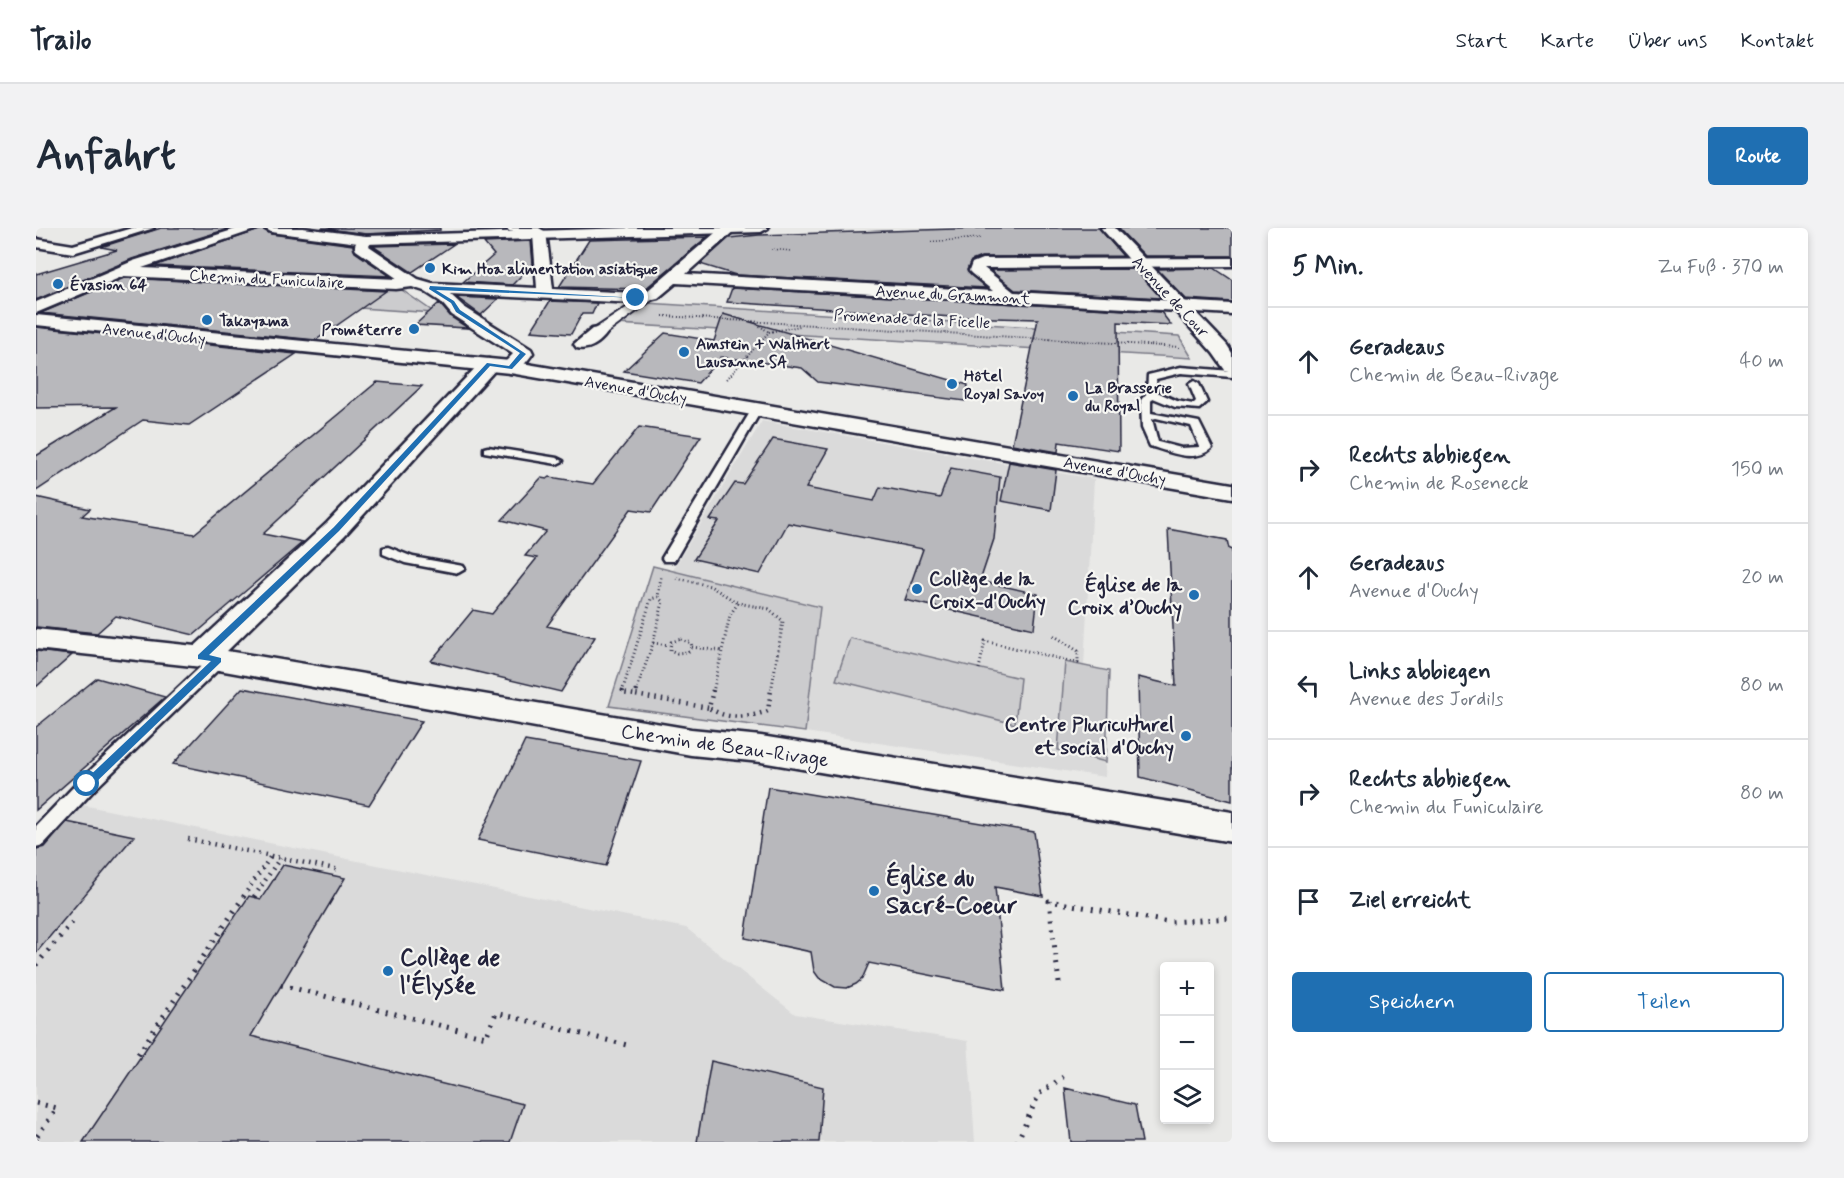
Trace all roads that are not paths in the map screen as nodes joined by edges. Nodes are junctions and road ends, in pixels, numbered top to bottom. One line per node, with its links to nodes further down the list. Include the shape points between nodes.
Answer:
1 (147, 228): 11 (street, via 73,249)
2 (253, 228): 14 (street)
3 (271, 228): 10 (street)
4 (386, 228): 10 (street)
5 (514, 228): 9 (street, via 538,232)
6 (761, 228): 8 (street)
7 (1108, 228): 12 (street, Avenue de Cour)
8 (730, 229): 9 (street); 15 (street)
9 (539, 236): 10 (street); 18 (street)
10 (362, 240): 16 (street, via 361,247)
11 (36, 243)
12 (1138, 261): 13 (street); 20 (street, via 977,266 977,271); 21 (street, Avenue de Cour)
13 (1232, 262)
14 (120, 270): 16 (street, Chemin du Funiculaire, via 396,285); 22 (street)
15 (674, 278): 19 (street); 20 (street, Avenue du Grammont)
16 (413, 282): 17 (street)
17 (430, 288): 18 (street); 27 (street, via 524,353)
18 (546, 293): 19 (street)
19 (652, 296): 25 (street)
20 (1012, 298): 21 (street, Avenue du Grammont)
21 (1181, 306): 23 (street, Avenue du Grammont); 28 (street, Avenue de Cour)
22 (36, 308)
23 (1232, 309)
24 (36, 320): 27 (street, Avenue d'Ouchy)
25 (598, 333): 26 (street)
26 (583, 344)
27 (500, 366): 31 (street, Avenue d'Ouchy); 40 (street)
28 (1229, 371): 30 (lane, via 1177,376)
29 (1194, 384): 30 (lane, via 1202,402 1195,407 1174,404)
30 (1152, 390): 32 (lane, via 1146,400)
31 (757, 409): 35 (street, Avenue d'Ouchy); 37 (lane)
32 (1146, 417): 32 (lane, via 1154,444 1199,453 1206,448 1195,424 1156,415)
33 (488, 450): 34 (lane)
34 (557, 461)
35 (1232, 491)
36 (388, 551): 38 (lane, via 410,560)
37 (669, 558)
38 (458, 569)
39 (36, 639): 40 (street, Chemin de Beau-Rivage)
40 (210, 658): 41 (street, Chemin de Beau-Rivage, via 691,742 760,749); 42 (lane)
41 (1232, 827)
42 (36, 839)

